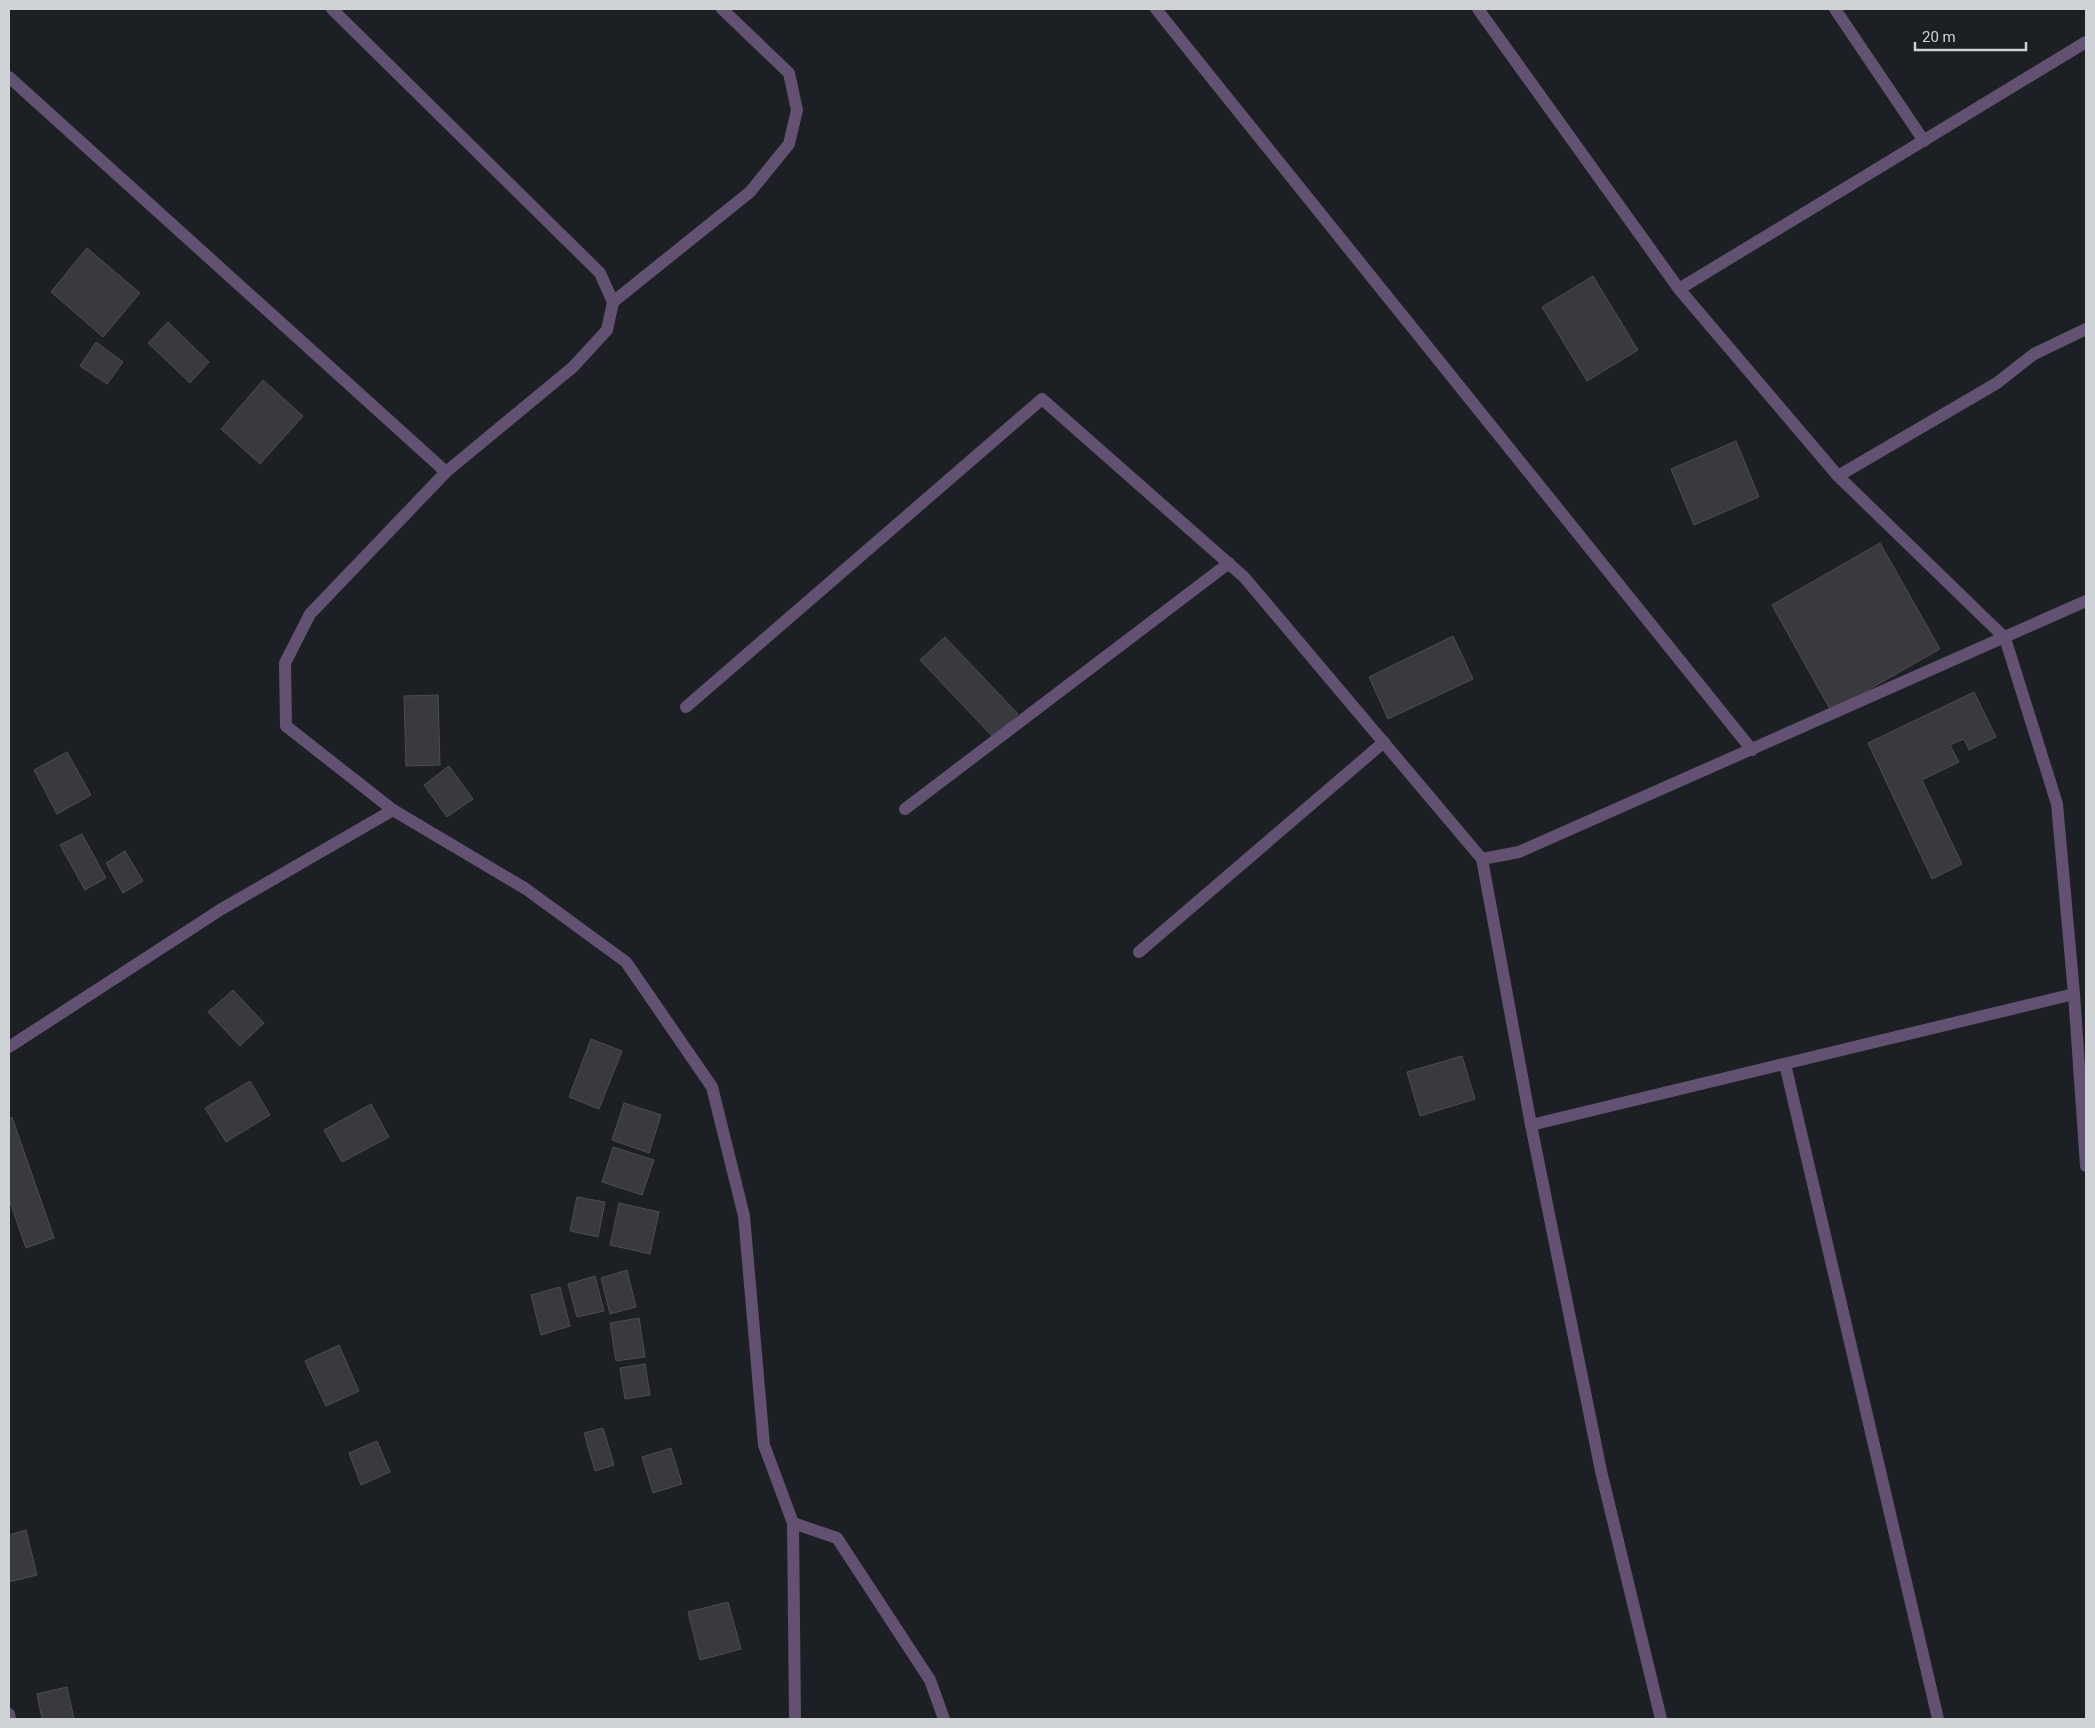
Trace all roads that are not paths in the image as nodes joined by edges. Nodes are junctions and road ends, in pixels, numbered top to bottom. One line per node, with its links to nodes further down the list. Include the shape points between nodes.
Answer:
1 (332, 9): 10 (street, via 600,274)
2 (722, 9): 10 (street, via 788,73 797,110 789,144 750,192)
3 (1156, 9): 19 (street)
4 (1478, 9): 9 (street)
5 (1835, 9): 8 (street)
6 (2086, 42): 8 (street)
7 (9, 77): 12 (street)
8 (1924, 140): 9 (street)
9 (1679, 289): 13 (street)
10 (613, 302): 12 (street, via 607,330 574,367)
11 (2086, 329): 13 (street, via 2034,354 1997,383)
12 (446, 472): 21 (street, via 310,614 285,663 286,726)
13 (1838, 476): 16 (street)
14 (1229, 563): 17 (street, via 1042,399); 18 (street); 20 (street)
15 (2086, 601): 16 (street)
16 (2005, 638): 19 (street); 24 (street, via 2057,804)
17 (686, 707)
18 (1384, 742): 22 (street); 23 (street)
19 (1752, 750): 22 (street, via 1519,852)
20 (905, 809)
21 (393, 810): 25 (street, via 220,910); 29 (street, via 526,889 626,962 712,1087 744,1216 764,1445)
22 (1482, 859): 27 (street)
23 (1139, 952)
24 (2074, 994): 26 (street); 28 (street)
25 (9, 1046)
26 (1785, 1064): 27 (street); 35 (street)
27 (1531, 1125): 34 (street, via 1601,1471)
28 (2086, 1166)
29 (793, 1523): 32 (street); 33 (street, via 837,1538 930,1680)
30 (9, 1714): 31 (street)
31 (10, 1719)
32 (795, 1719)
33 (944, 1719)
34 (1661, 1719)
35 (1938, 1719)

